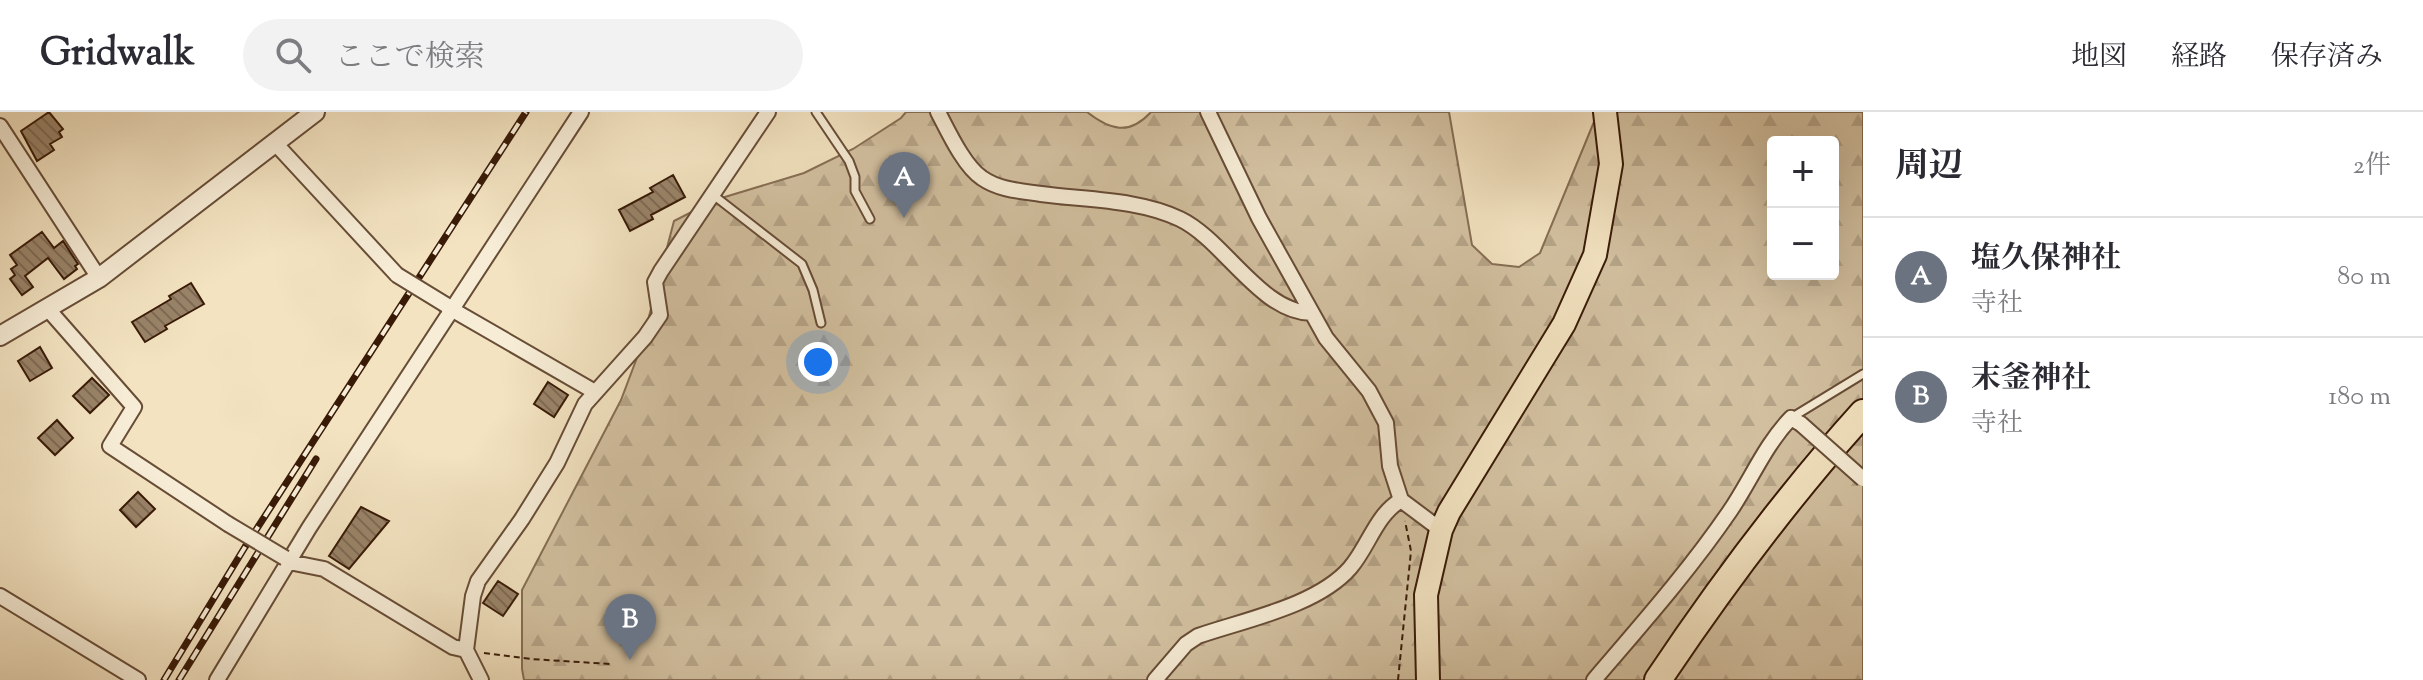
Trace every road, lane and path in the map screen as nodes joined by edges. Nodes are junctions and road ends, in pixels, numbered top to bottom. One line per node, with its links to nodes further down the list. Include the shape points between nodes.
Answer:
1 (315, 112): 9 (street)
2 (581, 112): 13 (street)
3 (768, 112): 10 (street)
4 (816, 112): 11 (lane, via 849,161 855,191)
5 (938, 112): 15 (street, via 982,178 1007,190 1140,207 1180,219 1261,289 1297,313)
6 (1208, 112): 15 (street)
7 (1605, 112): 24 (main road, via 1611,164 1595,255 1564,324)
8 (0, 126): 12 (street)
9 (274, 142): 12 (street); 13 (street, bridge, via 397,275)
10 (712, 194): 16 (lane, via 802,264); 19 (street, via 655,282 660,315)
11 (870, 219)
12 (99, 278): 14 (street)
13 (449, 307): 19 (street); 25 (street)
14 (47, 308): 17 (street); 25 (street, bridge, via 134,407 110,446)
15 (1312, 313): 23 (street, via 1386,423 1390,466)
16 (821, 323)
17 (0, 336)
18 (1863, 374): 21 (lane)
19 (595, 392): 27 (street, via 557,463 478,581)
20 (1863, 413): 36 (highway, via 1773,518)
21 (1796, 421): 22 (street, bridge); 35 (street, via 1775,435 1731,509 1671,592)
22 (1863, 479)
23 (1401, 500): 24 (street); 32 (street, via 1388,508 1350,568 1326,587 1300,602 1198,636); 33 (path, via 1411,551)
24 (1441, 530): 34 (main road, via 1426,595)
25 (287, 560): 27 (street, via 324,569); 30 (street)
26 (0, 596): 29 (street)
27 (466, 650): 28 (path); 31 (street)
28 (610, 664)
29 (138, 680)
30 (217, 680)
31 (481, 680)
32 (1155, 680)
33 (1398, 680)
34 (1428, 680)
35 (1594, 680)
36 (1658, 680)

